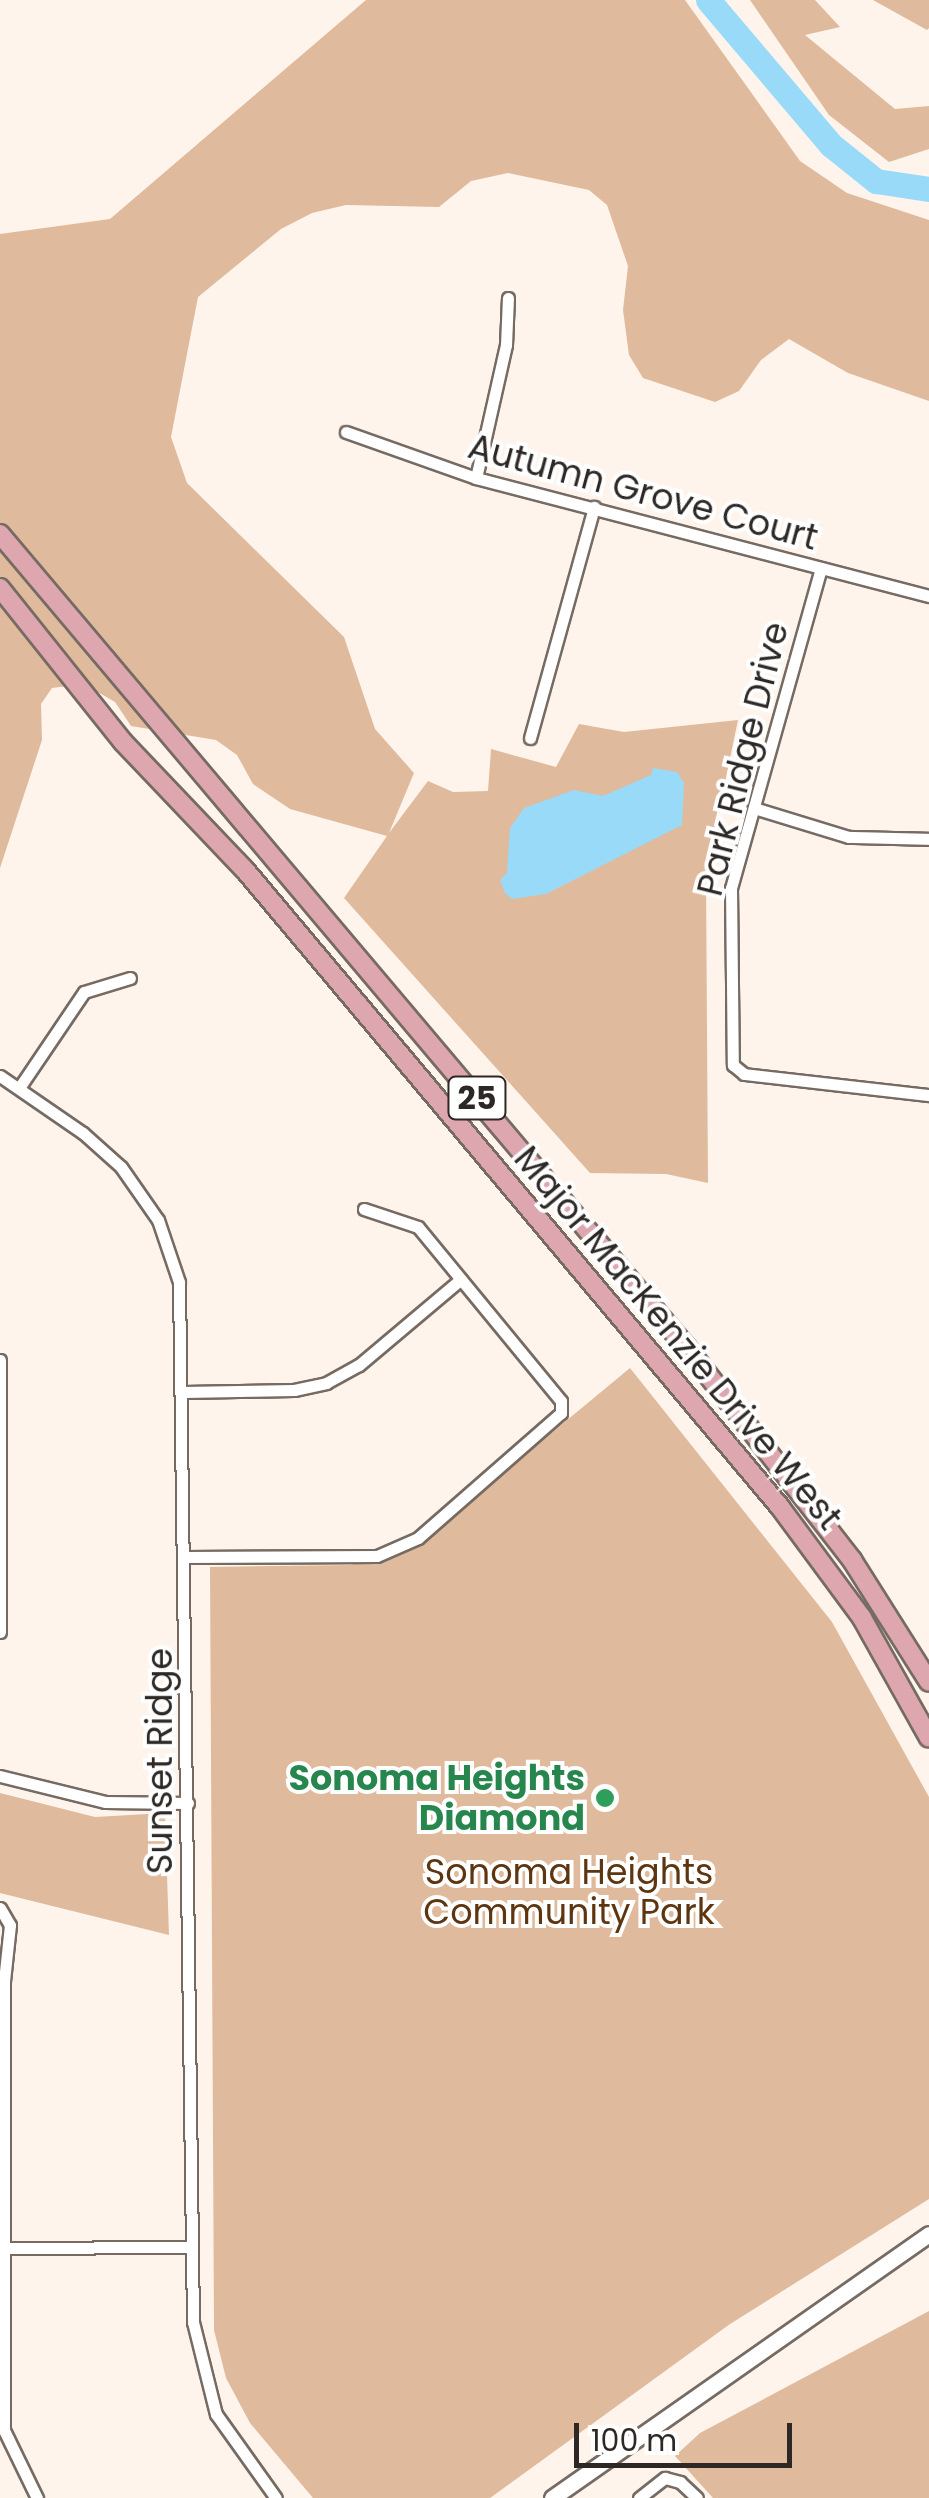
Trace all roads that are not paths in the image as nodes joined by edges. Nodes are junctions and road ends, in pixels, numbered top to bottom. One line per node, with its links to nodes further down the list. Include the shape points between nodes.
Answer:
1 (508, 298): 3 (street, via 506,345)
2 (346, 432): 3 (street, Autumn Grove Court)
3 (476, 478): 4 (street, Autumn Grove Court)
4 (594, 506): 6 (street, Autumn Grove Court); 9 (street)
5 (0, 534): 22 (main road, Major MacKenzie Drive West / 25, via 687,1348 852,1560)
6 (820, 568): 8 (street, Autumn Grove Court); 10 (street, Park Ridge Drive)
7 (0, 588): 23 (main road, Major MacKenzie Drive West / 25, via 123,742 244,870 780,1506 862,1618)
8 (929, 596)
9 (530, 738)
10 (754, 808): 11 (street, via 849,837); 15 (street, Park Ridge Drive, via 732,888 734,1065 744,1074)
11 (929, 839)
12 (130, 978): 14 (street, via 84,992)
13 (0, 1076): 14 (street, Sunset Ridge)
14 (19, 1088): 19 (street, Sunset Ridge, via 98,1144 150,1207 180,1282)
15 (929, 1095)
16 (364, 1209): 17 (street, via 418,1227)
17 (462, 1278): 19 (street, via 360,1365 326,1383); 20 (street, via 561,1401 561,1412 418,1538 376,1556)
18 (0, 1360): 21 (street)
19 (184, 1392): 20 (street, Sunset Ridge)
20 (186, 1558): 25 (street, Sunset Ridge)
21 (0, 1632)
22 (929, 1682)
23 (929, 1738)
24 (0, 1776): 25 (street, via 105,1802)
25 (188, 1803): 28 (street, Sunset Ridge)
26 (0, 1908): 29 (street, via 10,1925)
27 (929, 2234): 32 (main road)
28 (191, 2247): 29 (street); 31 (street, Sunset Ridge, via 195,2342 210,2403 243,2460)
29 (3, 2248): 30 (street, via 4,2430)
30 (37, 2498)
31 (276, 2498)
32 (552, 2498)
33 (639, 2498): 34 (street, via 665,2478)
34 (697, 2498)

